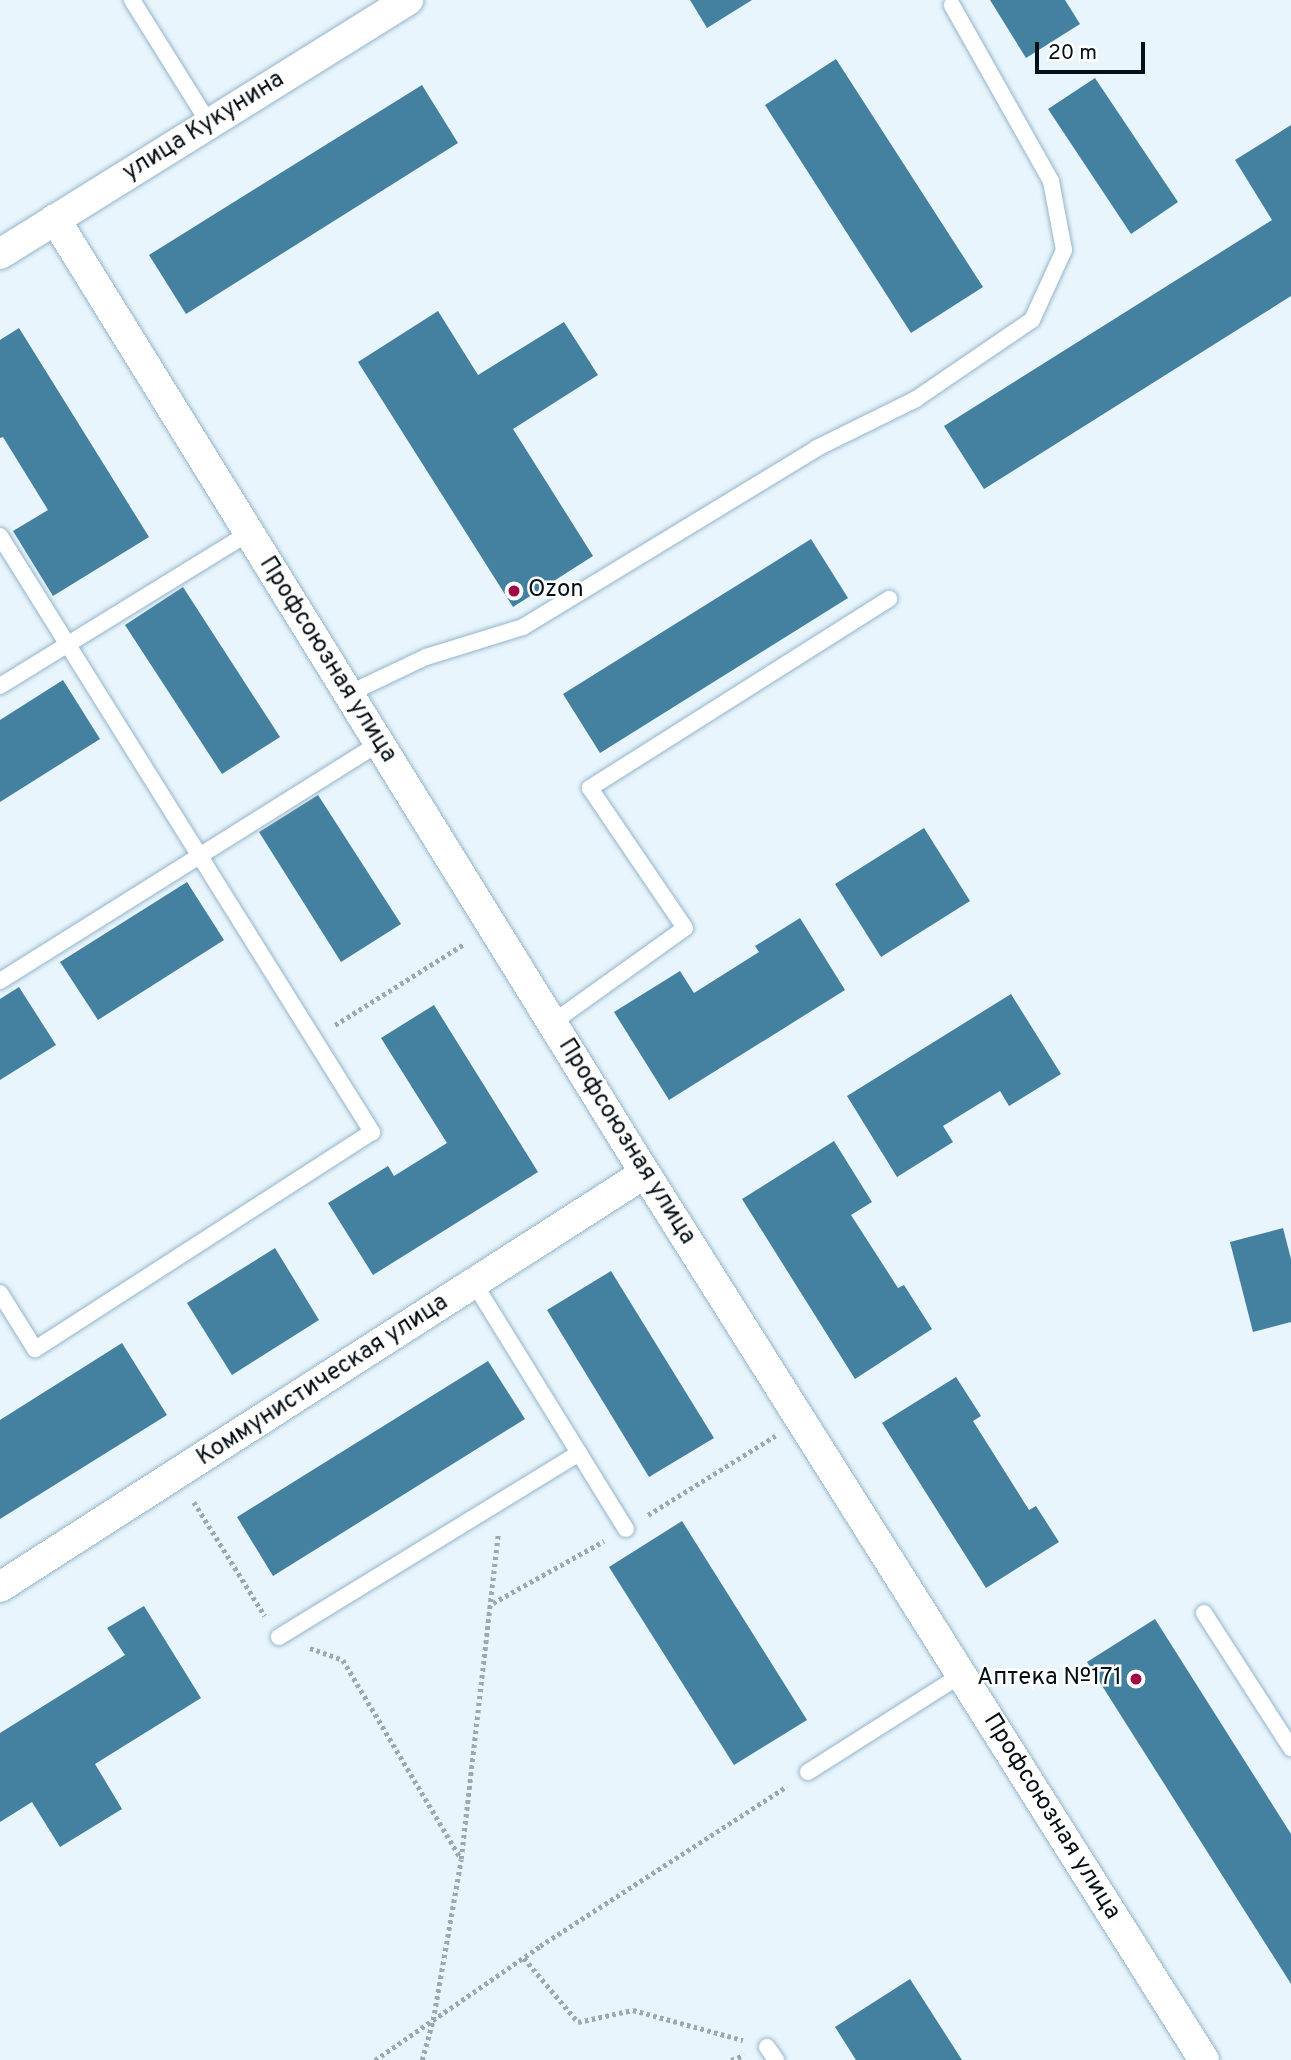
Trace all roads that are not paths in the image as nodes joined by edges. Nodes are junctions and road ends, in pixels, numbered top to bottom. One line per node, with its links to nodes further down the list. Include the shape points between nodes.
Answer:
1 (132, 0): 4 (lane)
2 (408, 0): 4 (street, улица Кукунина)
3 (952, 5): 12 (lane, via 1051,181 1065,250 1032,320 916,399 817,448 523,627 426,657)
4 (209, 123): 5 (street, улица Кукунина)
5 (55, 219): 6 (street, улица Кукунина); 7 (street, Профсоюзная улица)
6 (0, 254)
7 (249, 533): 10 (lane); 12 (street, Профсоюзная улица)
8 (0, 536): 10 (lane)
9 (890, 600): 16 (lane, via 590,788 685,928)
10 (68, 645): 11 (lane); 14 (lane)
11 (0, 686)
12 (348, 694): 13 (street, Профсоюзная улица)
13 (379, 743): 14 (lane); 16 (street, Профсоюзная улица)
14 (200, 854): 15 (lane); 19 (lane, via 372,1132 35,1349)
15 (0, 981)
16 (552, 1023): 17 (street, Профсоюзная улица)
17 (645, 1173): 18 (street, Коммунистическая улица); 25 (street, Профсоюзная улица)
18 (474, 1283): 20 (lane); 22 (street, Коммунистическая улица)
19 (0, 1293)
20 (579, 1453): 21 (lane); 24 (lane)
21 (626, 1529)
22 (0, 1587)
23 (1204, 1613): 26 (lane)
24 (279, 1637)
25 (961, 1675): 27 (lane); 28 (street, Профсоюзная улица)
26 (1291, 1748)
27 (808, 1772)
28 (1204, 2060)

